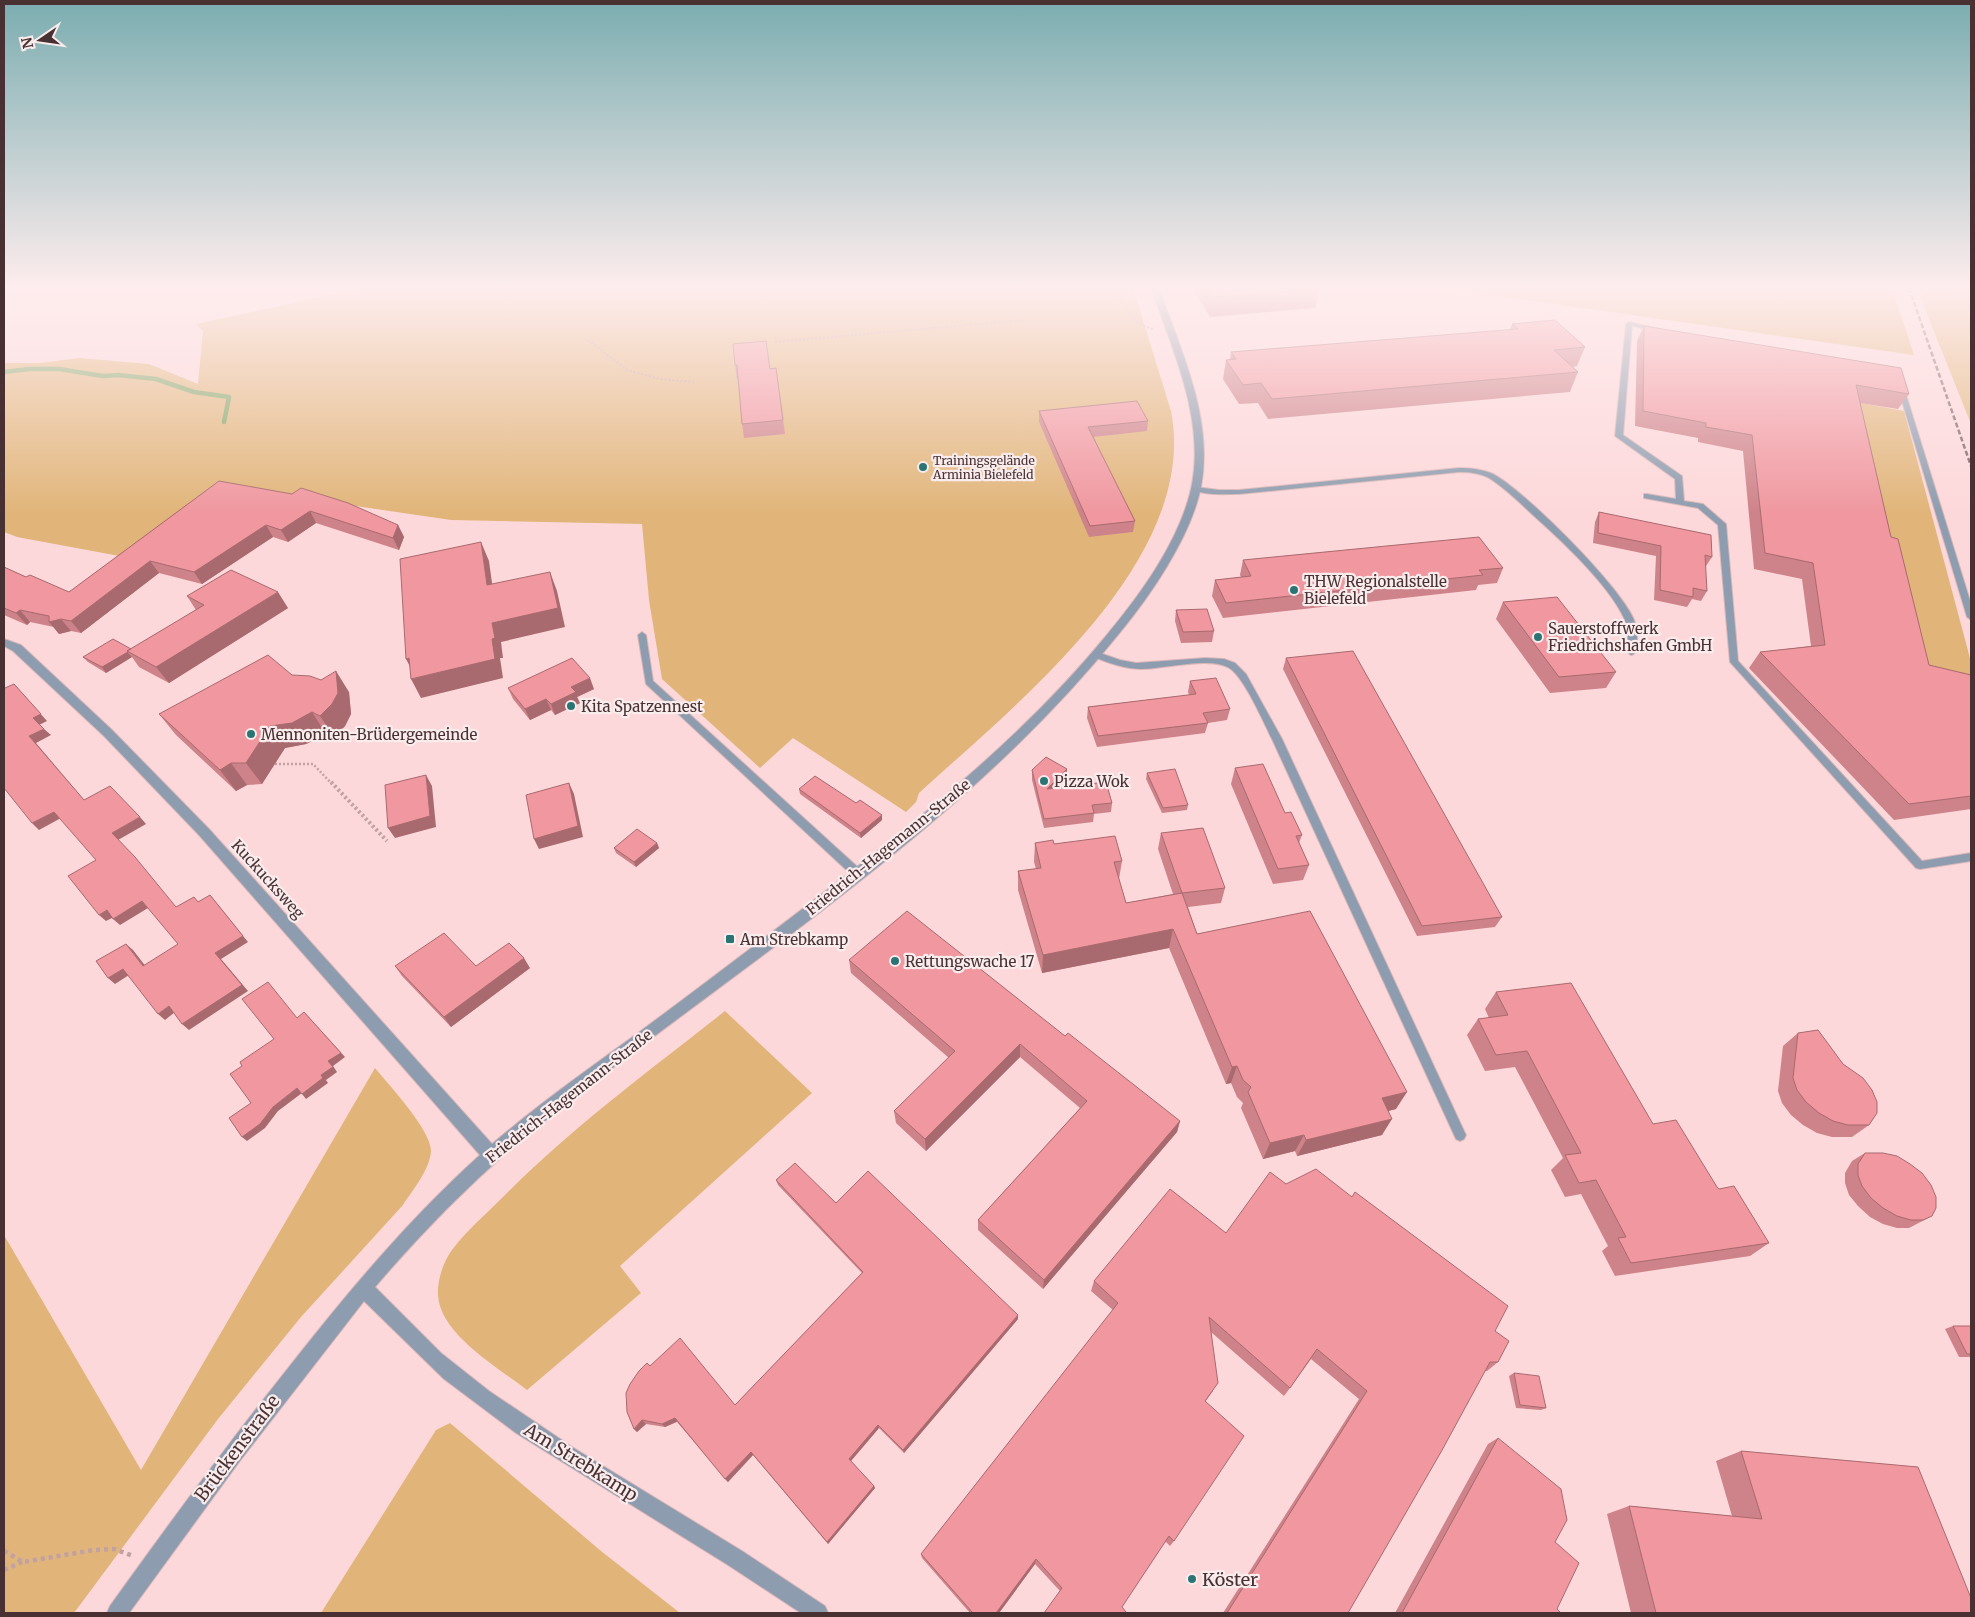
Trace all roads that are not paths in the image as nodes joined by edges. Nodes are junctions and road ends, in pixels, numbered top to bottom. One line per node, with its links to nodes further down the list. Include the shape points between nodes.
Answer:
1 (1180, 363): 4 (street, Friedrich-Hagemann-Straße, via 1193,403 1198,432)
2 (1625, 363): 6 (lane, via 1619,436 1679,478)
3 (1898, 378): 7 (lane)
4 (1196, 489): 10 (lane, via 1239,492 1459,470 1483,472 1532,510 1610,590 1629,617 1634,637); 11 (street, Friedrich-Hagemann-Straße, via 1179,534 1148,590)
5 (1647, 496): 6 (lane)
6 (1680, 502): 12 (lane, via 1700,506 1722,524 1734,662 1920,864)
7 (1971, 617)
8 (642, 635): 13 (lane, via 649,682)
9 (4, 642): 15 (street, Kuckucksweg, via 17,648 102,726 204,832)
10 (1631, 652)
11 (1097, 655): 13 (street, Friedrich-Hagemann-Straße, via 1014,741); 14 (lane, via 1118,663 1140,666 1226,662 1243,676 1276,739)
12 (1971, 857)
13 (858, 874): 15 (street, Friedrich-Hagemann-Straße, via 545,1110)
14 (1460, 1135)
15 (491, 1155): 16 (street, Friedrich-Hagemann-Straße, via 446,1197)
16 (363, 1287): 17 (street, Brückenstraße, via 244,1438); 18 (street, Am Strebkamp, via 425,1350 481,1398 562,1452 763,1574)
17 (117, 1613)
18 (818, 1613)

